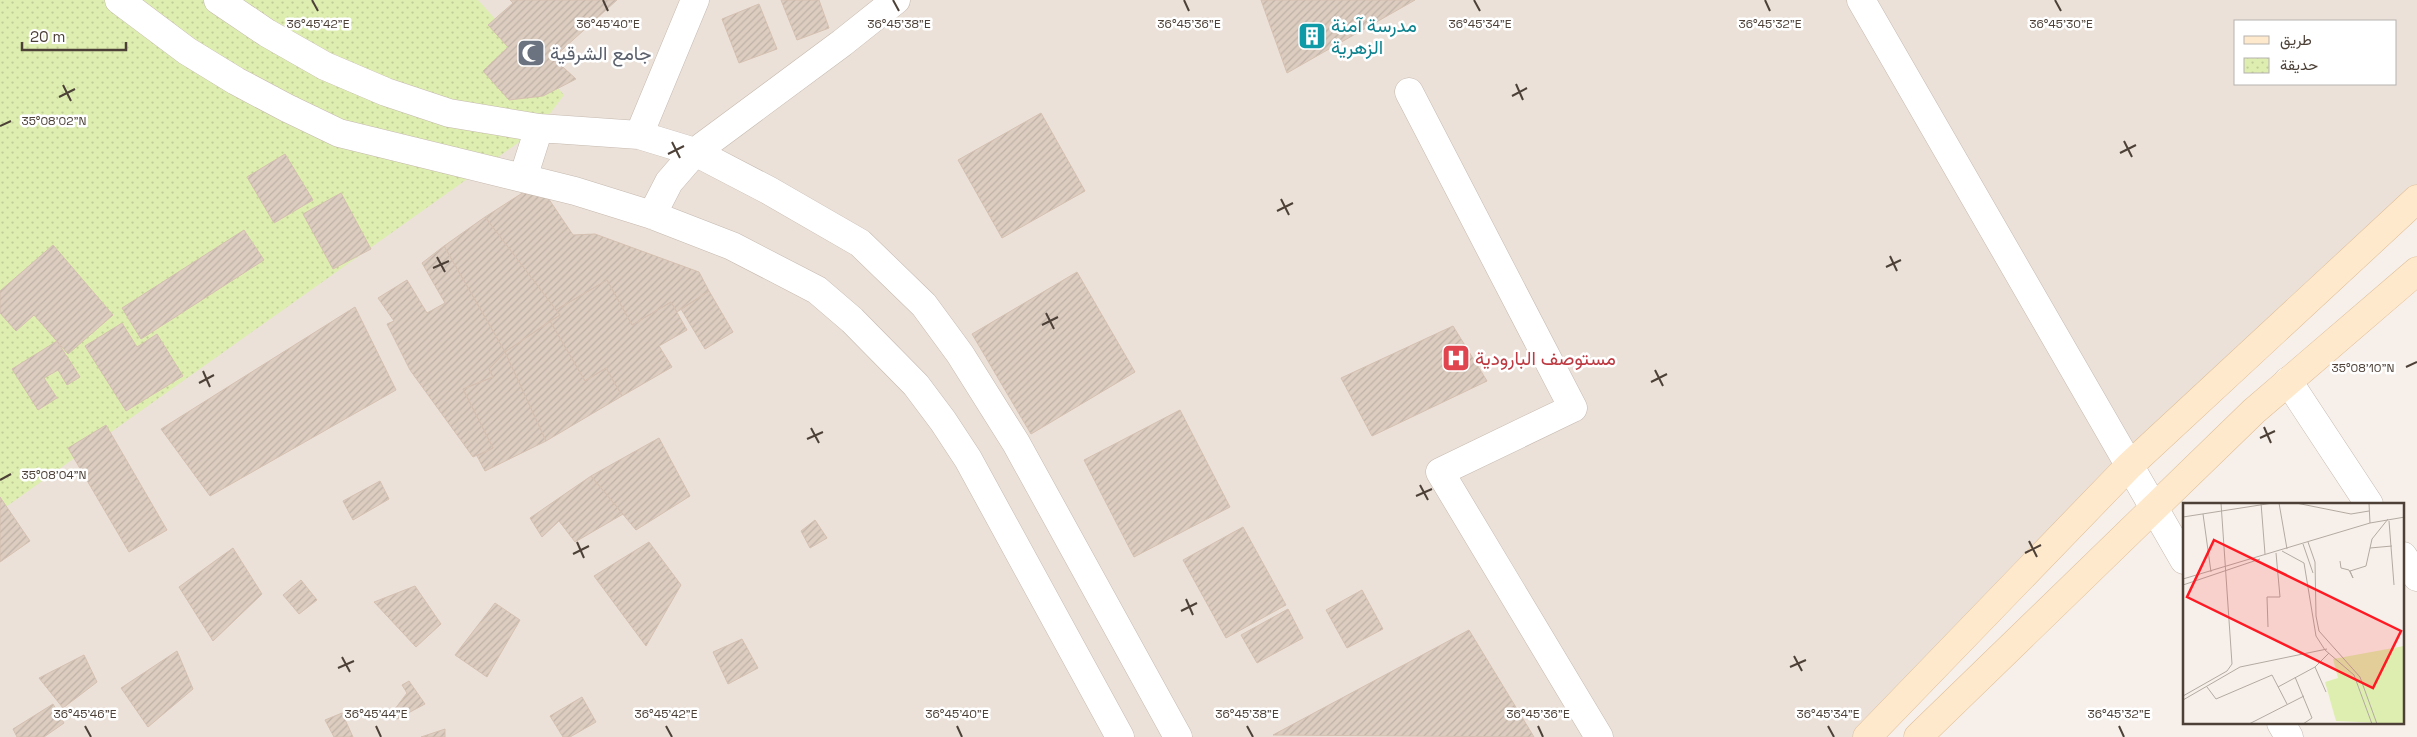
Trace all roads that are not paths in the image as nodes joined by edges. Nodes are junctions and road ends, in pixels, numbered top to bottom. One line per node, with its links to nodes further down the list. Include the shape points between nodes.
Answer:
1 (120, 0): 10 (street, via 187,51 236,81 339,132)
2 (218, 0): 7 (street, via 267,34 325,66 386,92 449,113)
3 (695, 0): 8 (street)
4 (896, 0): 9 (street)
5 (1861, 0): 15 (street)
6 (1409, 92): 24 (street, via 1573,408 1440,472)
7 (539, 128): 8 (street); 10 (street)
8 (639, 135): 9 (street)
9 (695, 152): 12 (street, via 669,182); 23 (street, via 860,243 924,305 960,354 1016,443)
10 (523, 178): 12 (street)
11 (2417, 199): 15 (main road)
12 (652, 215): 22 (street, via 732,246 817,290 852,320 916,385 968,459)
13 (2417, 271): 14 (main road)
14 (2288, 381): 16 (street); 17 (main road)
15 (2129, 466): 17 (street); 25 (main road)
16 (2368, 503)
17 (2154, 508): 18 (street); 26 (main road)
18 (2183, 558)
19 (2404, 558): 20 (street)
20 (2417, 577)
21 (2282, 724): 27 (street)
22 (1120, 737)
23 (1178, 737)
24 (1599, 737)
25 (1867, 737)
26 (1918, 737)
27 (2289, 737)

